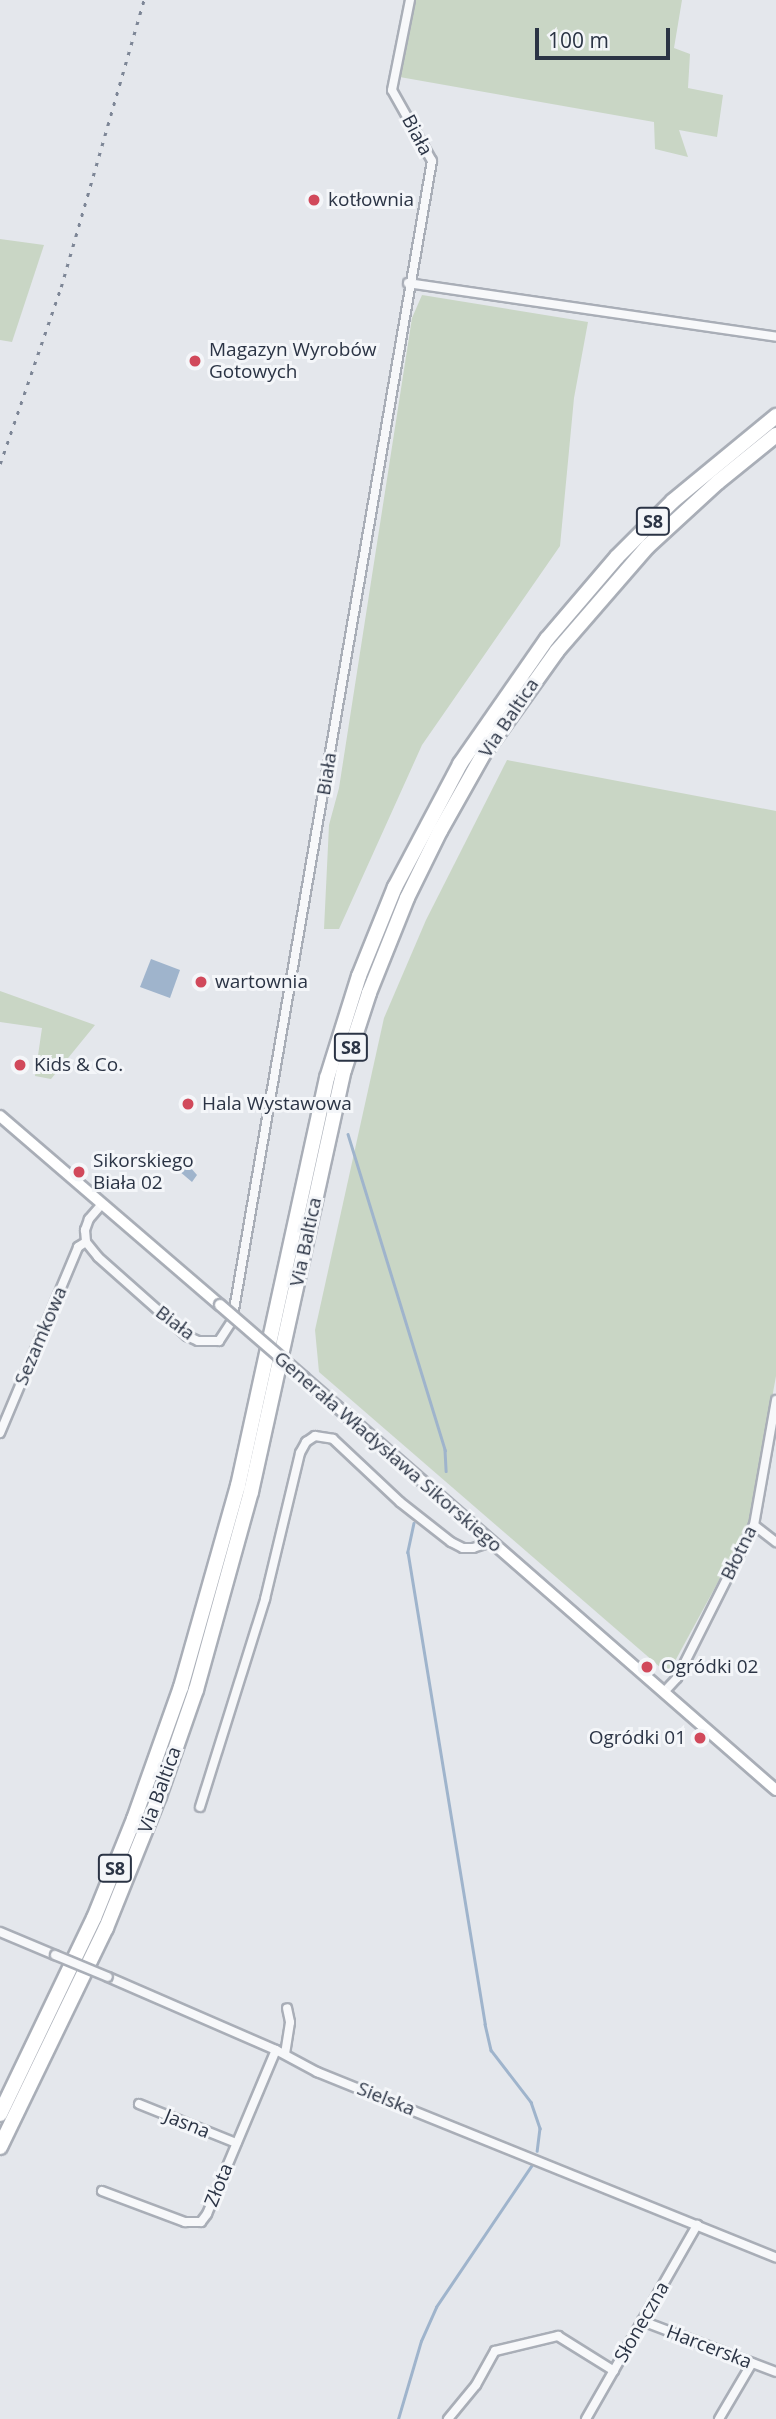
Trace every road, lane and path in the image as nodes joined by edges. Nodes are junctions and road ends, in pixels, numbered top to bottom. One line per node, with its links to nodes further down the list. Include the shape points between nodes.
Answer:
1 (410, 0): 2 (street, Biała, via 392,90 432,161)
2 (408, 283): 3 (street); 8 (street, Biała, via 293,978 227,1334 209,1342 187,1336 115,1274)
3 (776, 337)
4 (776, 416): 22 (highway, Via Baltica / S8, via 673,501 617,557 547,639 460,764 396,887 330,1067 241,1474 181,1687 94,1918)
5 (776, 435): 24 (highway, Via Baltica / S8, via 663,532 572,631 484,753 407,898 369,993 345,1070 255,1479 196,1690 106,1928)
6 (0, 1116): 7 (street, Generała Władysława Sikorskiego)
7 (102, 1204): 8 (street, via 89,1219); 12 (street, Generała Władysława Sikorskiego, bridge)
8 (86, 1241): 10 (street, Sezamkowa, via 78,1247)
9 (776, 1400): 11 (street, Błotna)
10 (0, 1433)
11 (754, 1525): 13 (street); 14 (street, Błotna, via 677,1678)
12 (492, 1542): 14 (street, Generała Władysława Sikorskiego); 16 (street, via 473,1548 451,1542 333,1439 315,1436 306,1442 265,1599)
13 (776, 1542)
14 (664, 1692): 15 (street, Generała Władysława Sikorskiego)
15 (776, 1790)
16 (200, 1807)
17 (0, 1932): 19 (street, Sielska, bridge)
18 (287, 2008): 20 (street, via 290,2022)
19 (276, 2050): 20 (street, Sielska); 23 (street, Złota)
20 (285, 2054): 26 (street, Sielska)
21 (139, 2104): 23 (street, Jasna)
22 (0, 2114)
23 (236, 2143): 25 (street, Złota, via 207,2214 196,2223)
24 (0, 2147)
25 (102, 2191)
26 (697, 2225): 27 (street, Sielska); 28 (street, Słoneczna)
27 (776, 2257)
28 (642, 2321): 29 (street, Harcerska); 30 (street, Słoneczna)
29 (752, 2363): 31 (street, Harcerska); 34 (street)
30 (614, 2371): 32 (street, via 558,2336 495,2351 476,2385); 33 (street, Słoneczna)
31 (776, 2372)
32 (448, 2419)
33 (586, 2419)
34 (719, 2419)

